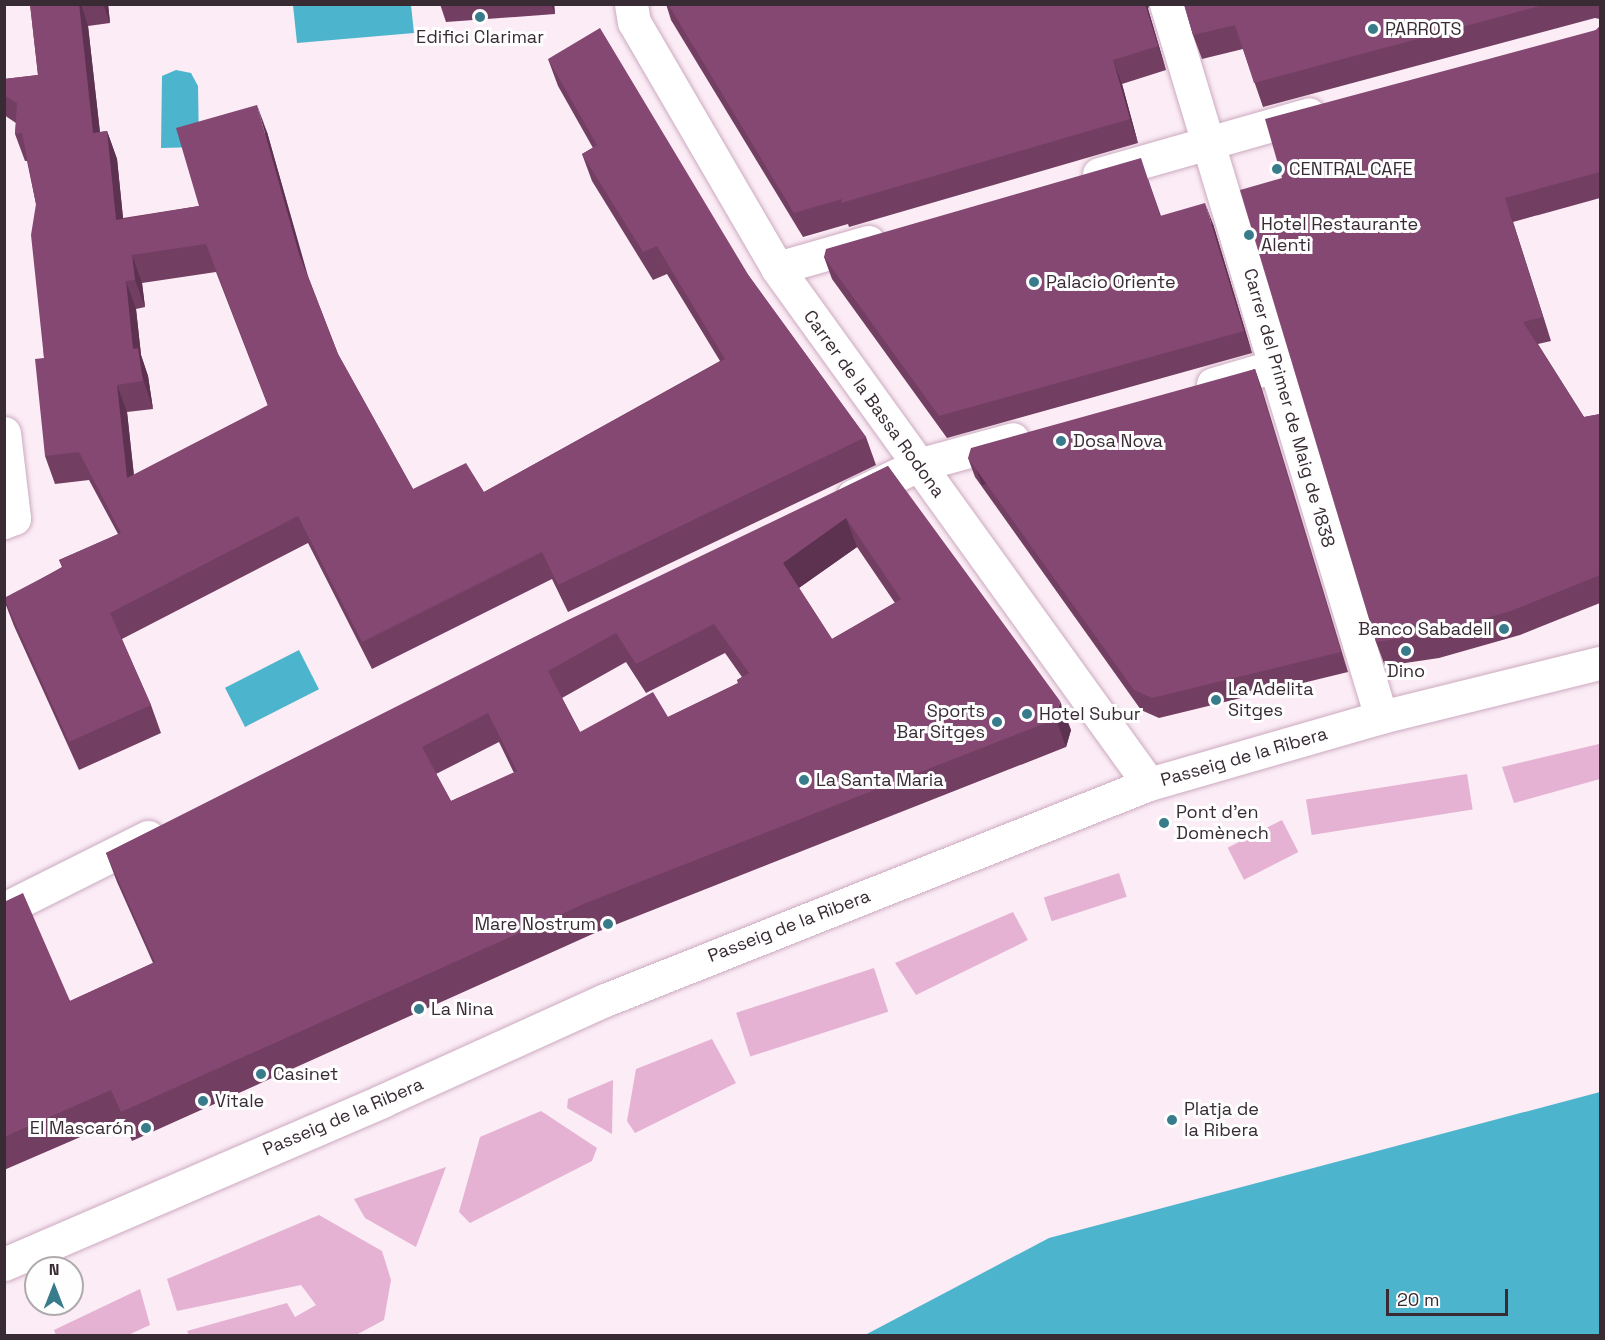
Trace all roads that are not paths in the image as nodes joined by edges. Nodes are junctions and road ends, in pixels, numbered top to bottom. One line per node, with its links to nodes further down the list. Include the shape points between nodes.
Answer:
1 (631, 4): 7 (street, Carrer de la Bassa Rodona, via 634,22)
2 (1166, 4): 4 (street, Carrer del Primer de Maig de 1838)
3 (1337, 107): 4 (street)
4 (1209, 142): 5 (street); 8 (street, Carrer del Primer de Maig de 1838)
5 (1073, 182)
6 (902, 232): 7 (street)
7 (777, 268): 12 (street, Carrer de la Bassa Rodona)
8 (1275, 366): 9 (street); 16 (street, Carrer del Primer de Maig de 1838)
9 (1183, 392)
10 (1045, 430): 12 (street)
11 (4, 433): 14 (street, via 14,518)
12 (918, 465): 13 (street); 17 (street, Carrer de la Bassa Rodona)
13 (821, 512)
14 (4, 522)
15 (1600, 663): 16 (street, Passeig de la Ribera)
16 (1381, 717): 17 (street, Passeig de la Ribera)
17 (1149, 784): 20 (street, Passeig de la Ribera, via 605,1000)
18 (181, 820): 19 (street)
19 (4, 909)
20 (4, 1264)

